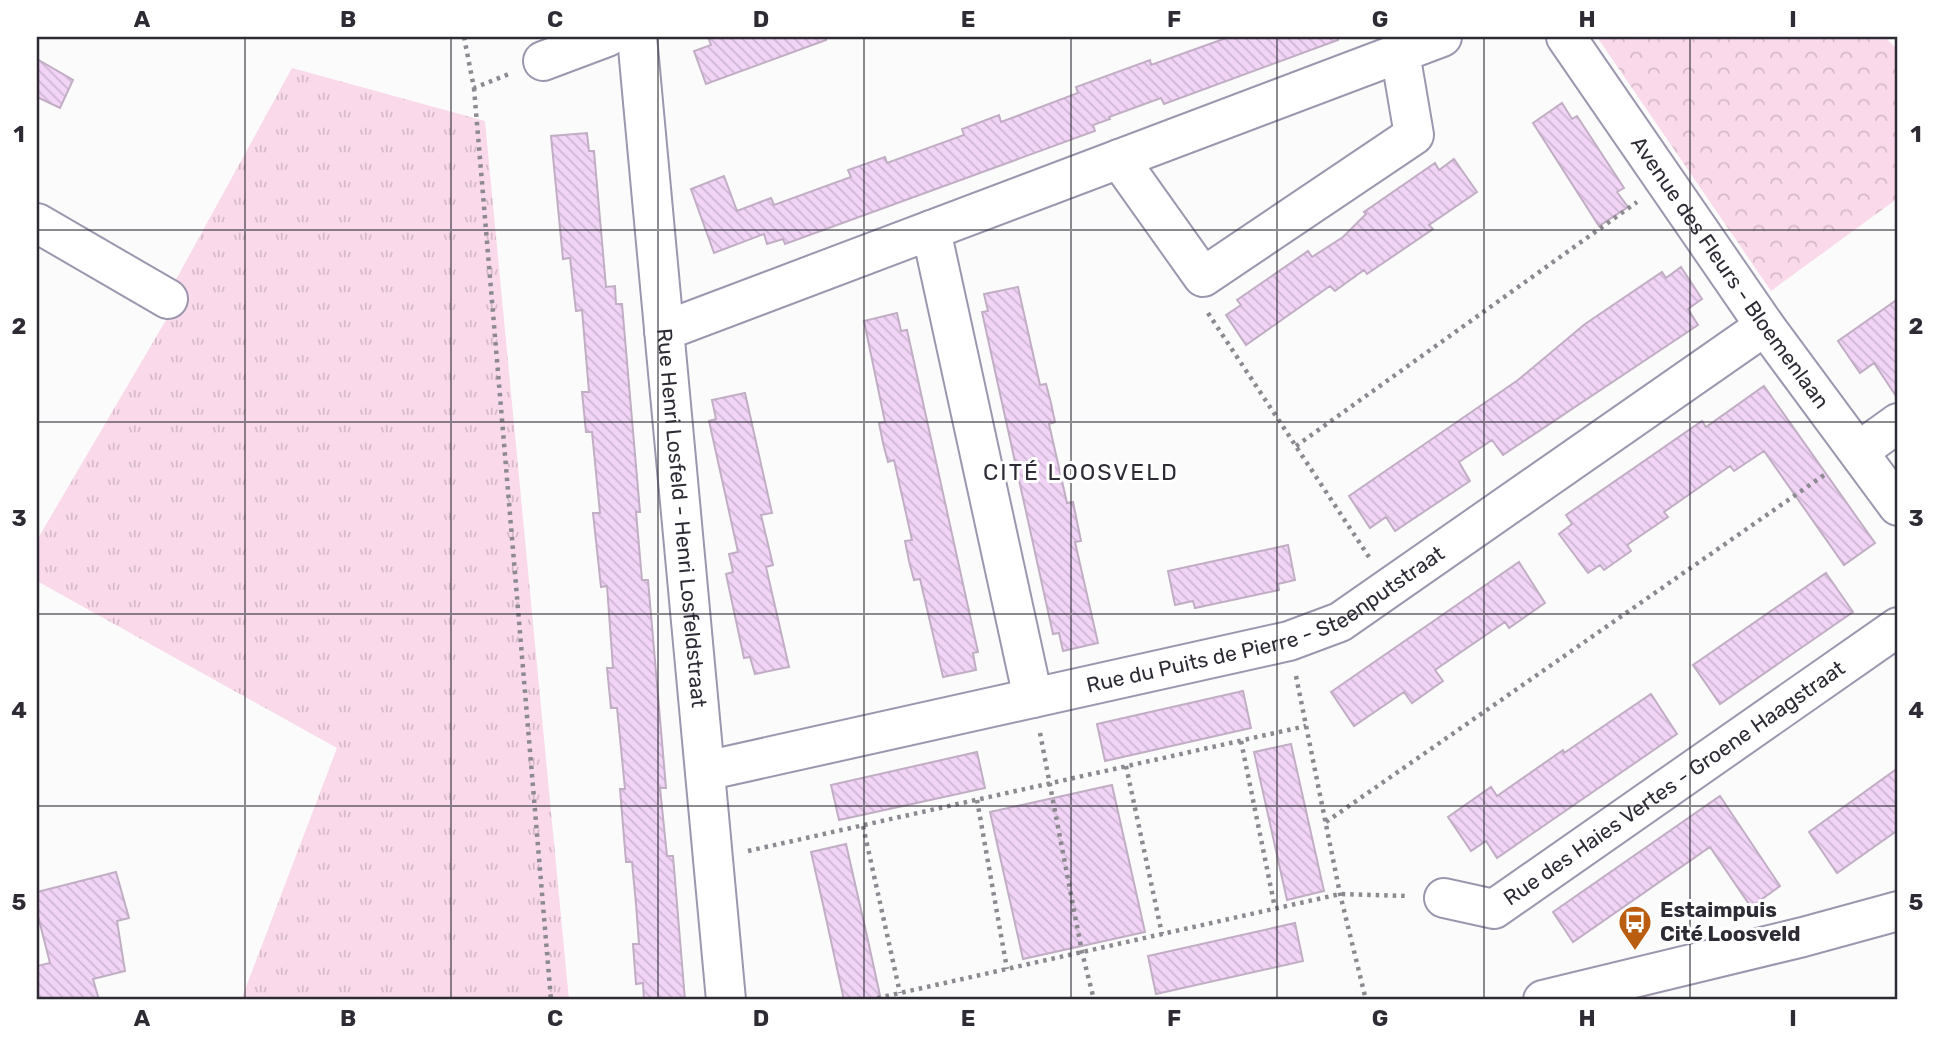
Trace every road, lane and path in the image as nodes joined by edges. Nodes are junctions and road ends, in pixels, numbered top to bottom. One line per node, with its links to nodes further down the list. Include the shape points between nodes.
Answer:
1 (464, 37): 8 (path)
2 (607, 37): 7 (street)
3 (637, 37): 16 (street, Rue Henri Losfeld - Henri Losfeldstraat)
4 (1442, 37): 6 (street)
5 (1566, 37): 10 (street, Avenue des Fleurs - Bloemenlaan)
6 (1400, 53): 9 (street); 13 (street, via 1414,135)
7 (543, 61): 8 (path)
8 (474, 88): 42 (path)
9 (1119, 159): 12 (street); 13 (street)
10 (1665, 182): 15 (street, Avenue des Fleurs - Bloemenlaan); 18 (path)
11 (37, 223): 14 (street)
12 (930, 230): 16 (street); 24 (street)
13 (1203, 277): 18 (path, via 1201,303)
14 (168, 299)
15 (1765, 326): 19 (street, Avenue des Fleurs - Bloemenlaan); 21 (street, Rue du Puits de Pierre - Steenputstraat)
16 (664, 331): 28 (street, Rue Henri Losfeld - Henri Losfeldstraat)
17 (1898, 423): 19 (street)
18 (1296, 446): 21 (path)
19 (1859, 451): 20 (street, Avenue des Fleurs - Bloemenlaan); 31 (path)
20 (1898, 506)
21 (1389, 587): 23 (street, Rue du Puits de Pierre - Steenputstraat, via 1340,622)
22 (1898, 627): 35 (street, Rue des Haies Vertes - Groene Haagstraat, via 1494,909)
23 (1289, 641): 24 (street, Rue du Puits de Pierre - Steenputstraat); 25 (path)
24 (1033, 698): 28 (street, Rue du Puits de Pierre - Steenputstraat); 29 (path)
25 (1306, 726): 26 (path); 31 (path)
26 (1241, 741): 27 (path); 36 (path)
27 (1126, 766): 29 (path); 38 (path)
28 (705, 771): 33 (street, Rue Henri Losfeld - Henri Losfeldstraat)
29 (1051, 784): 30 (path); 39 (path)
30 (976, 800): 32 (path); 40 (path)
31 (1325, 822): 34 (path)
32 (863, 825): 33 (path); 41 (path)
33 (713, 859): 43 (street, Rue Henri Losfeld - Henri Losfeldstraat)
34 (1340, 894): 35 (path); 36 (path); 46 (path)
35 (1444, 898)
36 (1275, 908): 38 (path)
37 (1898, 911): 47 (street)
38 (1162, 934): 39 (path)
39 (1082, 952): 40 (path); 45 (path)
40 (1007, 969): 41 (path)
41 (900, 993): 44 (path)
42 (551, 1000)
43 (726, 1000)
44 (869, 1000)
45 (1094, 1000)
46 (1366, 1000)
47 (1543, 1000)

